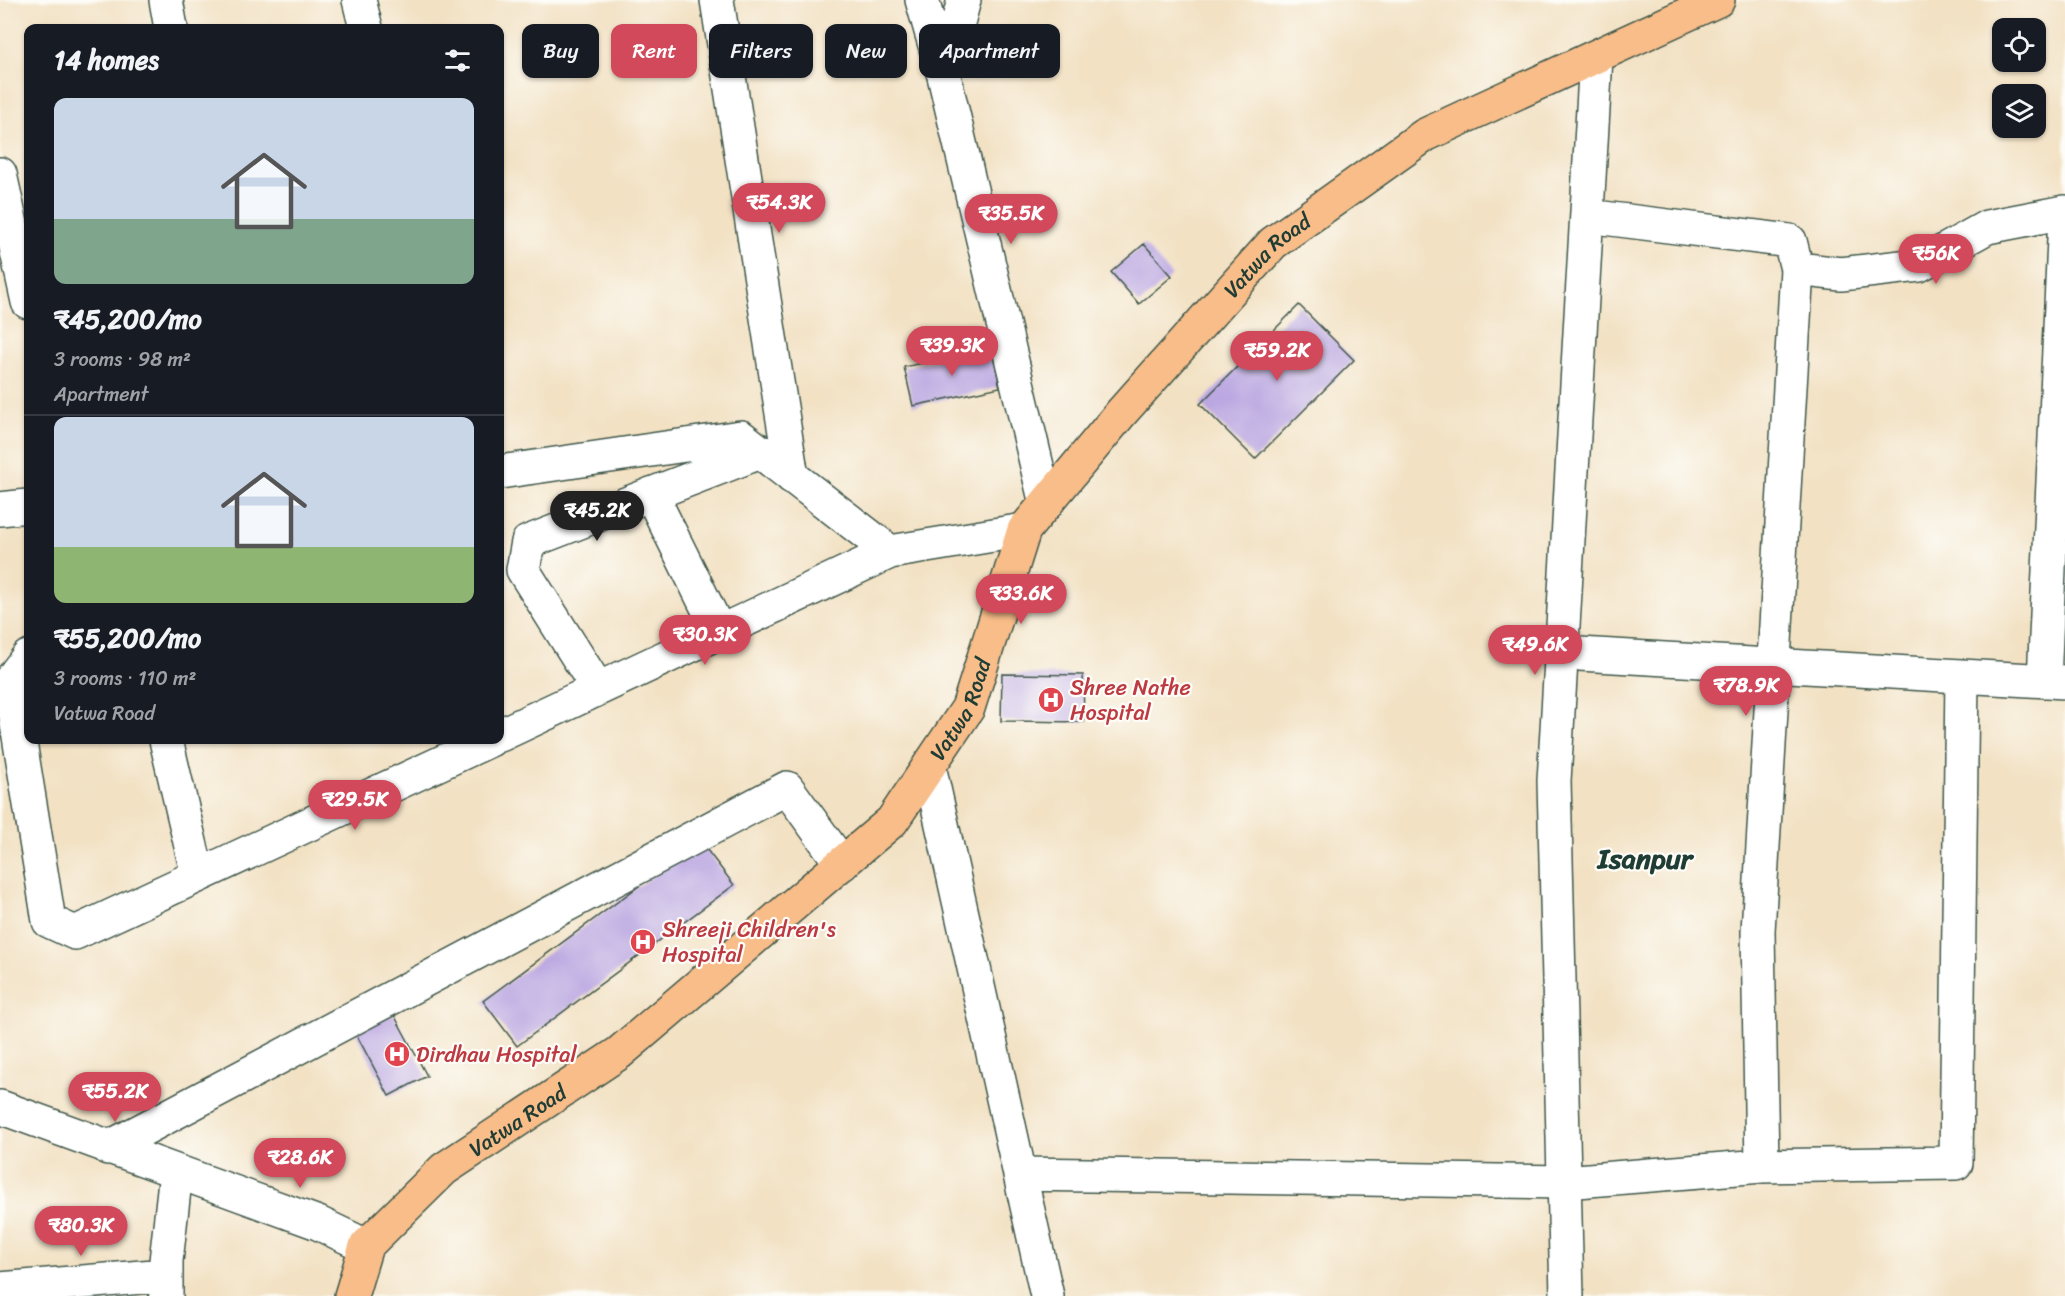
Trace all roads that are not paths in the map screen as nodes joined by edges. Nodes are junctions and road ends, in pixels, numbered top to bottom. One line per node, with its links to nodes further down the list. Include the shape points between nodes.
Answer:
1 (166, 0): 7 (street)
2 (359, 0): 8 (street)
3 (717, 0): 20 (street)
4 (922, 0): 9 (street)
5 (964, 0): 10 (street)
6 (1718, 0): 11 (main road, Vatwa Road)
7 (170, 24)
8 (365, 24)
9 (929, 24)
10 (958, 24)
11 (1596, 57): 15 (street); 22 (main road, Vatwa Road, via 1425,135 1273,243 1121,413)
12 (944, 78): 22 (street)
13 (0, 174): 17 (street)
14 (2065, 214): 16 (street, via 1987,227 1919,265 1841,274); 32 (street)
15 (1587, 216): 16 (street, via 1790,241); 28 (street)
16 (1797, 269): 30 (street)
17 (24, 284)
18 (760, 452): 19 (street, via 741,437); 20 (street); 21 (street)
19 (504, 471)
20 (792, 477): 26 (street)
21 (651, 494): 27 (street); 33 (street, via 528,542 523,570)
22 (1046, 504): 25 (main road, Vatwa Road)
23 (24, 506): 24 (street)
24 (0, 509)
25 (1024, 530): 26 (street); 37 (main road, Vatwa Road, via 968,708)
26 (890, 552): 27 (street)
27 (719, 631): 33 (street)
28 (1562, 653): 30 (street); 45 (street, via 1554,781)
29 (24, 662): 39 (street, via 10,681 49,921 75,933)
30 (1774, 666): 31 (street); 42 (street, via 1758,931)
31 (1962, 676): 32 (street); 42 (street, via 1956,1163)
32 (2054, 682)
33 (598, 689): 34 (street)
34 (504, 733)
35 (167, 744): 39 (street)
36 (481, 744): 39 (street)
37 (929, 766): 38 (main road, Vatwa Road, via 892,821); 44 (street)
38 (842, 864): 41 (street, via 787,788); 46 (main road, Vatwa Road, via 619,1053 444,1169)
39 (198, 876)
40 (0, 1107): 41 (street)
41 (108, 1148): 43 (street)
42 (1762, 1166): 45 (street)
43 (176, 1172): 46 (street, via 318,1223); 47 (street)
44 (1020, 1174): 45 (street); 50 (street)
45 (1564, 1182): 51 (street)
46 (366, 1246): 49 (main road, Vatwa Road)
47 (166, 1286): 48 (street)
48 (0, 1289)
49 (351, 1296)
50 (1047, 1296)
51 (1567, 1296)

